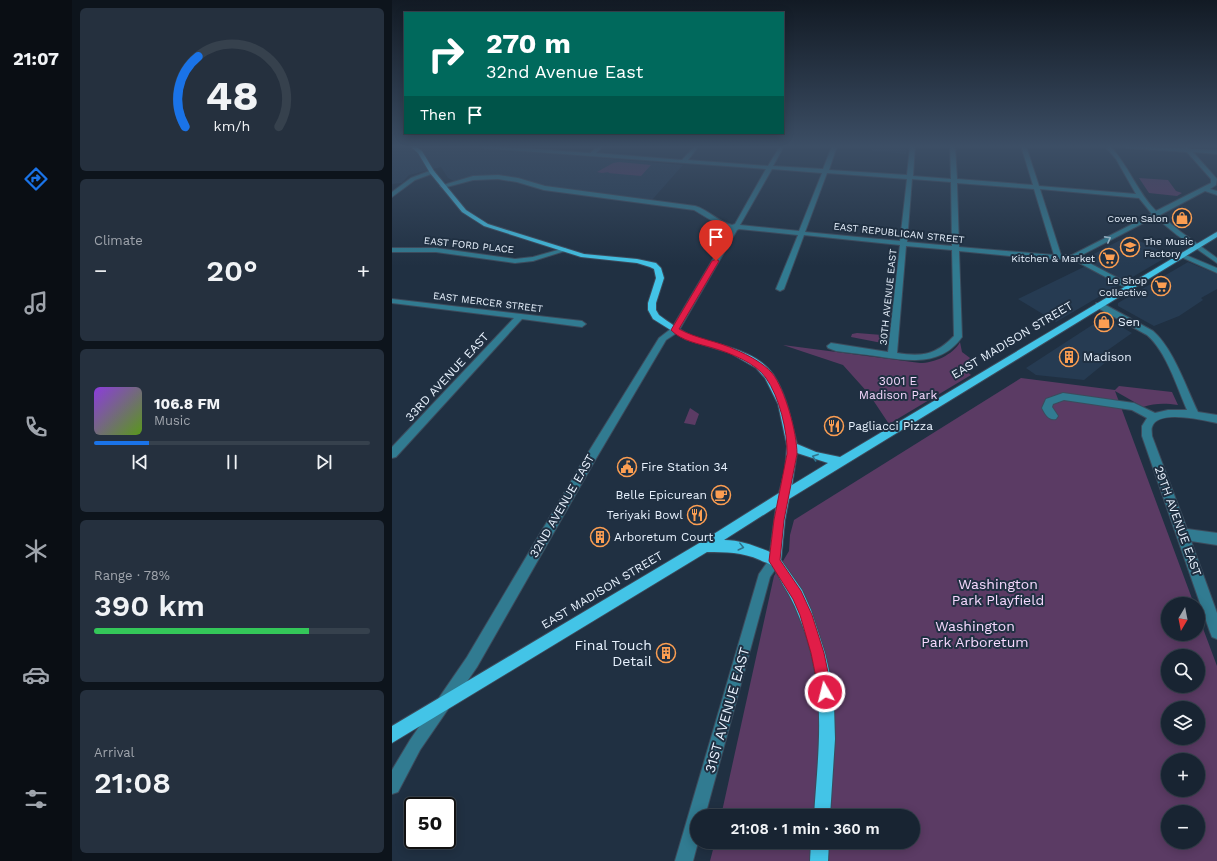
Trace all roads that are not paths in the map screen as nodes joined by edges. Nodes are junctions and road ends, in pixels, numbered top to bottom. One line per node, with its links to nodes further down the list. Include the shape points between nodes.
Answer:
1 (404, 186): 14 (street)
2 (443, 186): 24 (main road, via 464,212 476,220)
3 (537, 186): 17 (street, EAST REPUBLICAN STREET, via 695,208 708,213 719,224)
4 (759, 186): 17 (street, 32ND AVENUE EAST)
5 (819, 186): 18 (street)
6 (909, 186): 20 (street, 30TH AVENUE EAST)
7 (954, 186): 22 (street)
8 (1015, 186): 11 (street)
9 (1135, 186): 15 (street)
10 (1210, 186): 12 (street)
11 (1037, 188): 15 (street); 27 (street)
12 (1205, 189): 13 (street); 16 (street)
13 (1217, 193)
14 (392, 195)
15 (1141, 196): 16 (street)
16 (1156, 214): 21 (street); 26 (street, one-way to 16)
17 (735, 227): 18 (street, EAST REPUBLICAN STREET); 36 (street, 32ND AVENUE EAST)
18 (802, 234): 20 (street, EAST REPUBLICAN STREET); 31 (street)
19 (1217, 234): 21 (main road, EAST MADISON STREET)
20 (904, 244): 22 (street, EAST REPUBLICAN STREET); 38 (street, 30TH AVENUE EAST)
21 (1196, 247): 25 (main road, EAST MADISON STREET); 28 (street)
22 (956, 249): 27 (street, EAST REPUBLICAN STREET); 38 (street, via 958,336 950,346 922,358)
23 (392, 250): 24 (street, EAST FORD PLACE, via 432,250 515,261)
24 (566, 250): 36 (main road, via 595,258 646,263 657,268 660,278 652,310 656,317)
25 (1181, 255): 29 (street); 30 (main road, EAST MADISON STREET)
26 (1073, 257): 27 (street, EAST REPUBLICAN STREET); 30 (street)
27 (1058, 258)
28 (1217, 261)
29 (1217, 271)
30 (1128, 287): 33 (main road, EAST MADISON STREET)
31 (780, 289)
32 (394, 302): 34 (street, EAST MERCER STREET)
33 (1099, 305): 41 (street, via 1157,339); 45 (main road, EAST MADISON STREET)
34 (520, 317): 35 (street, EAST MERCER STREET); 44 (street, 33RD AVENUE EAST)
35 (582, 324)
36 (675, 330): 43 (main road, via 688,337 733,351 759,366 769,376 783,404); 52 (street, 32ND AVENUE EAST, via 663,338 472,662)
37 (831, 346): 38 (street)
38 (892, 356)
39 (1053, 416): 40 (street, via 1047,408 1049,402 1063,396 1134,407)
40 (1158, 416): 41 (street, via 1175,413); 47 (street, 29TH AVENUE EAST, via 1152,419 1147,427 1147,436)
41 (1195, 416): 42 (street)
42 (1217, 419)
43 (792, 446): 45 (main road, one-way to 43, via 823,459); 46 (main road)
44 (392, 454)
45 (840, 461): 46 (main road, EAST MADISON STREET)
46 (785, 496): 49 (main road, EAST MADISON STREET); 50 (main road, via 779,520)
47 (1184, 534): 48 (street); 51 (street, 29TH AVENUE EAST)
48 (1217, 539)
49 (705, 546): 50 (main road, one-way to 50, via 734,546 751,550); 52 (main road, EAST MADISON STREET)
50 (775, 561): 55 (main road, via 797,595 806,615 824,679 827,739); 57 (street, 31ST AVENUE EAST, via 765,574)
51 (1217, 632)
52 (444, 704): 53 (main road, EAST MADISON STREET); 54 (street, 32ND AVENUE EAST)
53 (392, 735)
54 (392, 786)
55 (822, 809)
56 (820, 849): 58 (main road)
57 (684, 861)
58 (819, 861)

